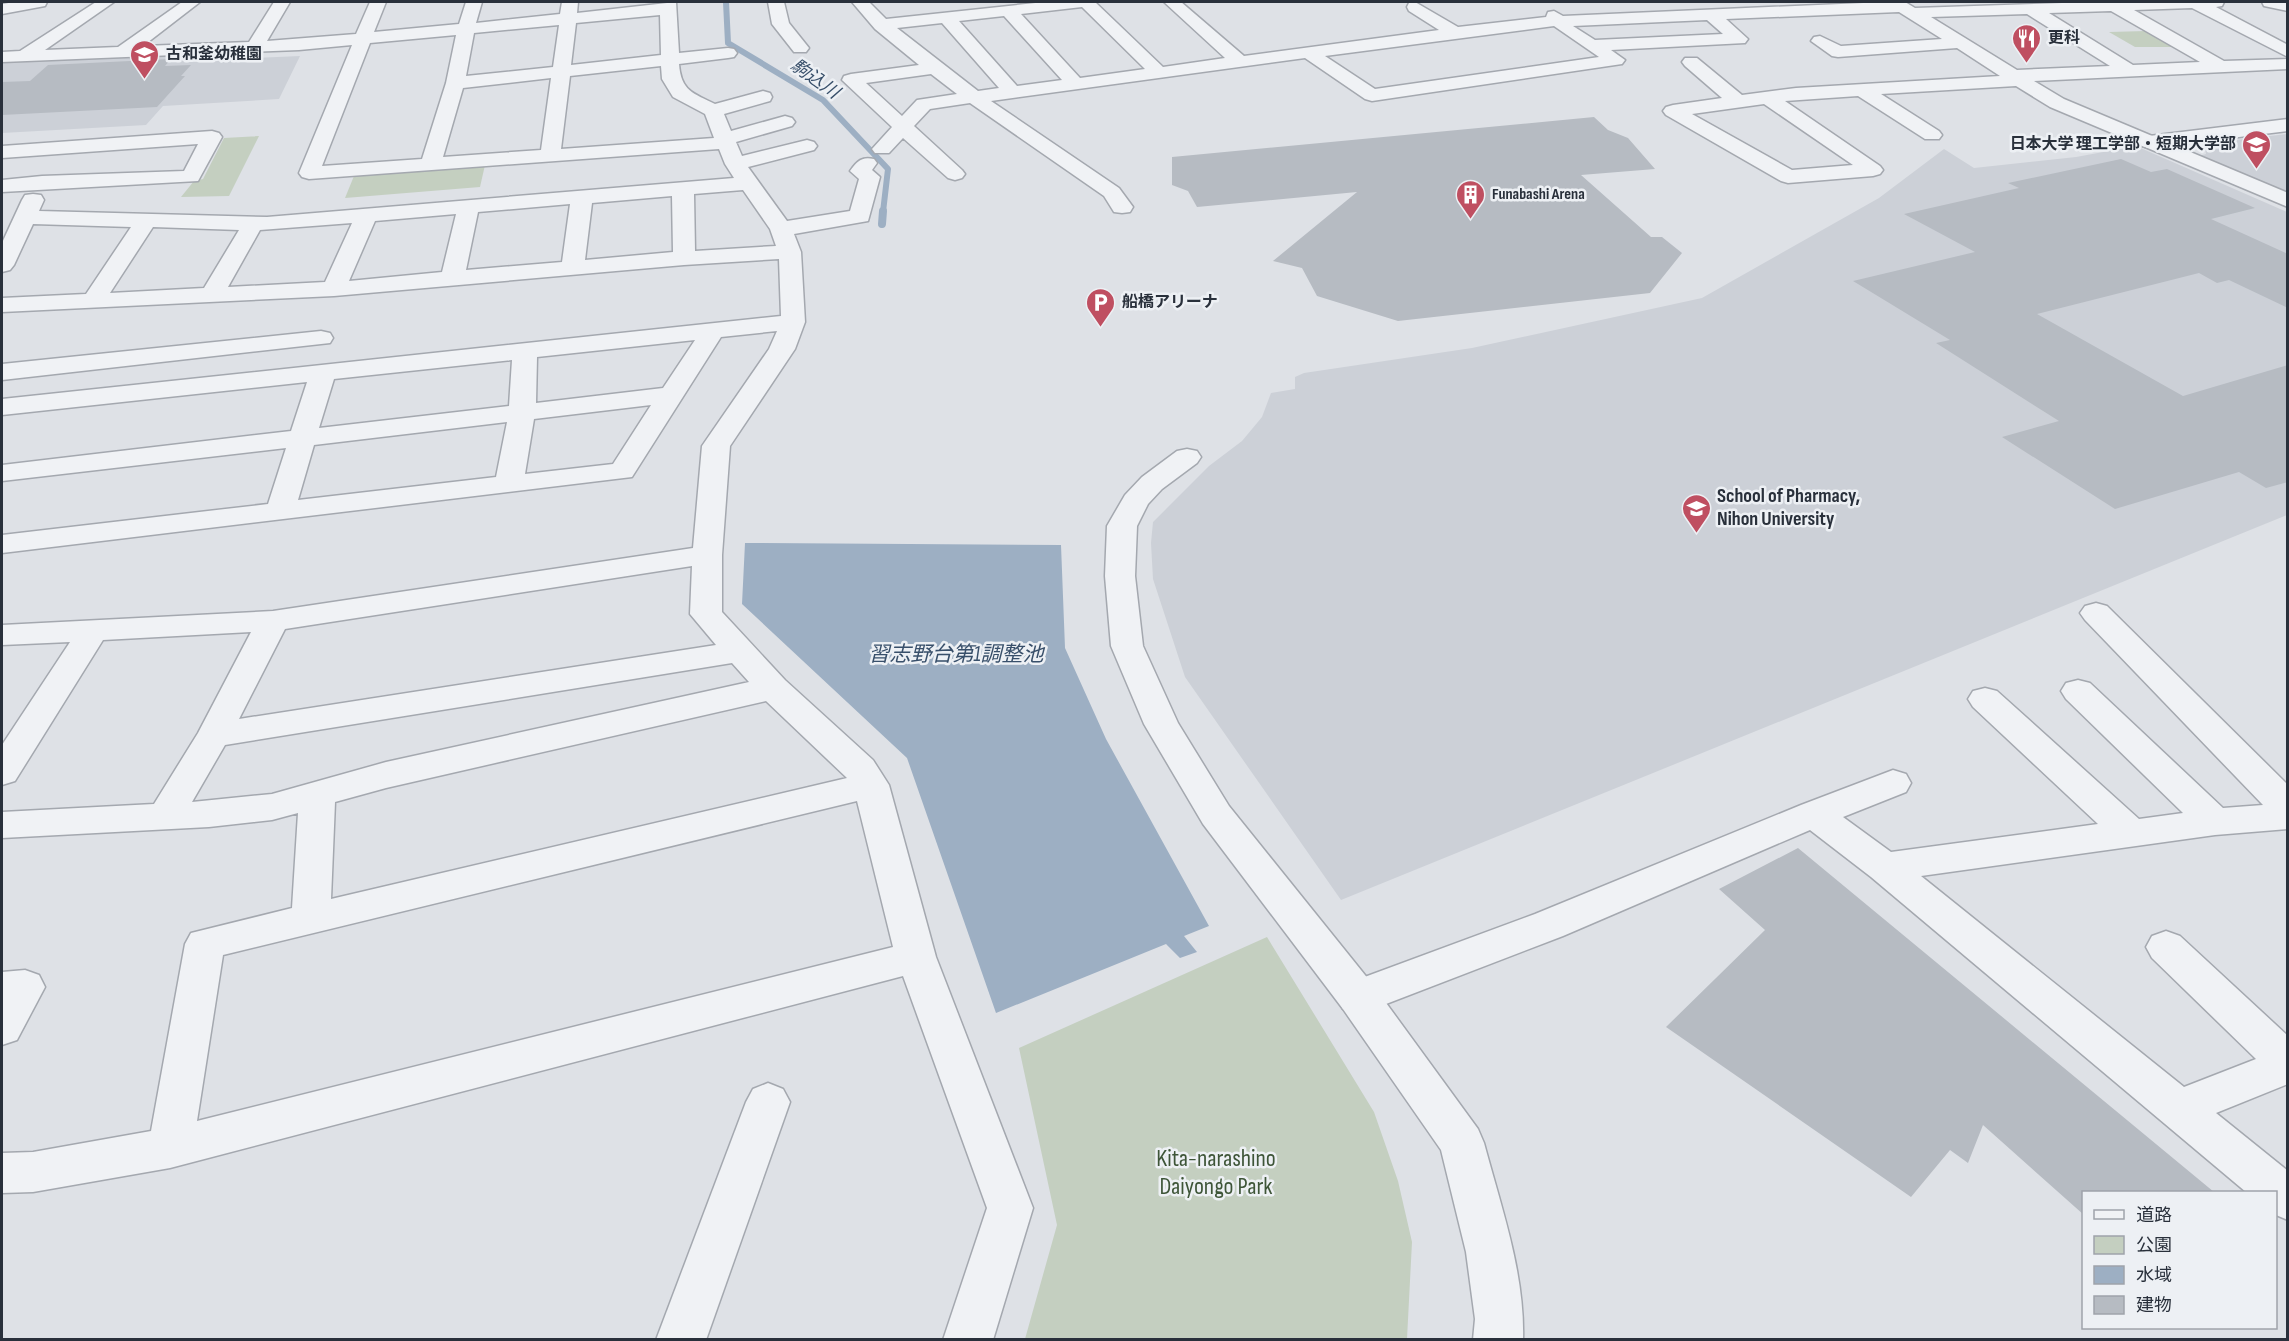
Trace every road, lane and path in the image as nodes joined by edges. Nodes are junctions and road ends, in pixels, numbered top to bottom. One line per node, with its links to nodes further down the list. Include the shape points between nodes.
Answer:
1 (106, 2): 47 (street)
2 (192, 2): 41 (street)
3 (282, 2): 39 (street)
4 (378, 2): 33 (street)
5 (474, 2): 31 (street)
6 (776, 2): 40 (street, via 781,24)
7 (860, 2): 30 (street)
8 (1086, 2): 24 (street); 59 (street)
9 (1172, 2): 50 (street)
10 (1540, 2): 29 (street)
11 (1728, 2): 25 (street)
12 (2194, 2): 13 (street); 17 (street); 43 (street)
13 (2216, 2)
14 (2270, 2): 18 (street)
15 (31, 3): 22 (street); 27 (street)
16 (668, 5): 23 (street); 49 (street)
17 (2113, 5): 21 (street); 53 (street)
18 (2288, 6)
19 (1415, 7): 32 (street)
20 (1903, 7): 21 (street); 25 (street); 37 (street)
21 (2029, 8): 55 (street)
22 (2, 9)
23 (569, 10): 31 (street); 56 (street)
24 (1008, 10): 28 (street); 62 (street)
25 (1742, 13): 26 (street)
26 (1711, 15): 29 (street); 38 (street, via 1739,39)
27 (2, 17)
28 (946, 17): 30 (street); 65 (street)
29 (1558, 20): 32 (street); 38 (street)
30 (880, 25): 54 (street)
31 (466, 28): 33 (street); 61 (street)
32 (1464, 32): 34 (street); 36 (street)
33 (361, 39): 39 (street); 79 (street, via 309,173)
34 (1394, 41): 42 (street); 45 (street)
35 (1820, 41): 37 (street, via 1838,52)
36 (1492, 43)
37 (1960, 43): 60 (street)
38 (1593, 45): 58 (street, via 1617,60)
39 (255, 46): 41 (street)
40 (799, 48)
41 (123, 52): 47 (street)
42 (1309, 52): 50 (street); 63 (street, via 1372,95)
43 (2288, 52)
44 (728, 53): 49 (street)
45 (1411, 53)
46 (1511, 54): 58 (street)
47 (24, 56): 48 (street)
48 (2, 57)
49 (670, 59): 56 (street); 76 (street, via 671,79 680,93)
50 (1240, 62): 59 (street)
51 (1691, 62): 69 (street)
52 (2288, 64): 53 (street)
53 (2221, 67): 55 (street)
54 (934, 68): 67 (street); 72 (street, via 851,80)
55 (2128, 70): 60 (street)
56 (561, 72): 61 (street); 78 (street)
57 (1436, 72): 63 (street)
58 (1540, 72): 63 (street)
59 (1159, 73): 62 (street)
60 (2016, 78): 64 (street); 74 (street, via 2057,103)
61 (455, 83): 79 (street)
62 (1076, 84): 65 (street)
63 (1452, 84)
64 (1863, 91): 68 (street); 73 (street)
65 (1012, 92): 67 (street)
66 (764, 97): 76 (street)
67 (973, 98): 72 (street, via 924,104); 86 (street, via 1112,192)
68 (1768, 98): 69 (street); 69 (street, via 1873,170 1788,177 1672,111)
69 (1738, 102)
70 (785, 122): 76 (street)
71 (2288, 125): 74 (street)
72 (903, 127): 80 (street); 93 (street, via 860,171 870,177 860,216)
73 (1932, 135)
74 (2149, 142): 85 (street)
75 (807, 146): 76 (street)
76 (729, 148): 78 (street); 83 (street); 93 (street)
77 (2, 152): 81 (street, via 212,137 190,177)
78 (550, 156): 79 (street)
79 (431, 165)
80 (956, 174)
81 (42, 182): 82 (street); 89 (street)
82 (2, 186)
83 (683, 189): 84 (street); 94 (street)
84 (582, 198): 87 (street); 96 (street)
85 (2288, 201)
86 (1122, 207)
87 (468, 208): 88 (street); 97 (street)
88 (366, 216): 91 (street); 98 (street)
89 (23, 218): 90 (street); 92 (street)
90 (146, 221): 91 (street); 100 (street)
91 (253, 224): 99 (street)
92 (7, 240): 95 (street)
93 (785, 241): 94 (street); 102 (street)
94 (684, 258): 96 (street)
95 (2, 265)
96 (573, 268): 97 (street)
97 (452, 279): 98 (street)
98 (334, 289): 99 (street)
99 (211, 296): 100 (street)
100 (93, 301): 101 (street)
101 (2, 305)
102 (793, 322): 103 (street); 117 (street, via 782,350 716,446)
103 (712, 331): 105 (street); 108 (street)
104 (321, 338): 106 (street)
105 (525, 350): 107 (street); 110 (street)
106 (2, 372)
107 (323, 372): 109 (street); 111 (street)
108 (672, 395): 110 (street); 114 (street, via 622,471)
109 (2, 407)
110 (522, 412): 111 (street); 114 (street)
111 (303, 438): 113 (street); 115 (street)
112 (1187, 457): 143 (street, via 1140,495 1122,526 1120,576 1127,646 1161,724 1216,815)
113 (2, 473)
114 (509, 484): 115 (street)
115 (280, 511): 116 (street)
116 (2, 544)
117 (707, 555): 119 (street); 122 (street, via 706,614)
118 (2096, 613): 131 (street)
119 (273, 621): 120 (street); 126 (street)
120 (93, 631): 121 (street); 127 (street)
121 (2, 635)
122 (738, 652): 123 (street); 126 (street)
123 (773, 688): 129 (street, via 860,769); 130 (street)
124 (2078, 691): 135 (street)
125 (1985, 699): 137 (street)
126 (214, 735): 133 (street)
127 (2, 772)
128 (1893, 783): 132 (street)
129 (871, 785): 139 (street); 141 (street)
130 (317, 794): 133 (street, via 272,807); 139 (street)
131 (2288, 808)
132 (1814, 814): 138 (street); 143 (street, via 1549,925)
133 (165, 816): 136 (street)
134 (2288, 816): 135 (street)
135 (2215, 822): 137 (street)
136 (2, 825)
137 (2131, 833): 138 (street)
138 (1884, 867): 147 (street)
139 (310, 918): 148 (street, via 204,944)
140 (2166, 946): 145 (street)
141 (916, 957): 148 (street); 152 (street, via 1010,1208)
142 (2, 988): 144 (street, via 25,987)
143 (1358, 997): 153 (street, via 1462,1143 1490,1252)
144 (2, 1028)
145 (2288, 1064): 147 (street)
146 (768, 1102): 151 (street)
147 (2179, 1109): 150 (street)
148 (170, 1148): 149 (street, via 33,1172)
149 (2, 1173)
150 (2288, 1199)
151 (681, 1340)
152 (968, 1340)
153 (1498, 1340)

